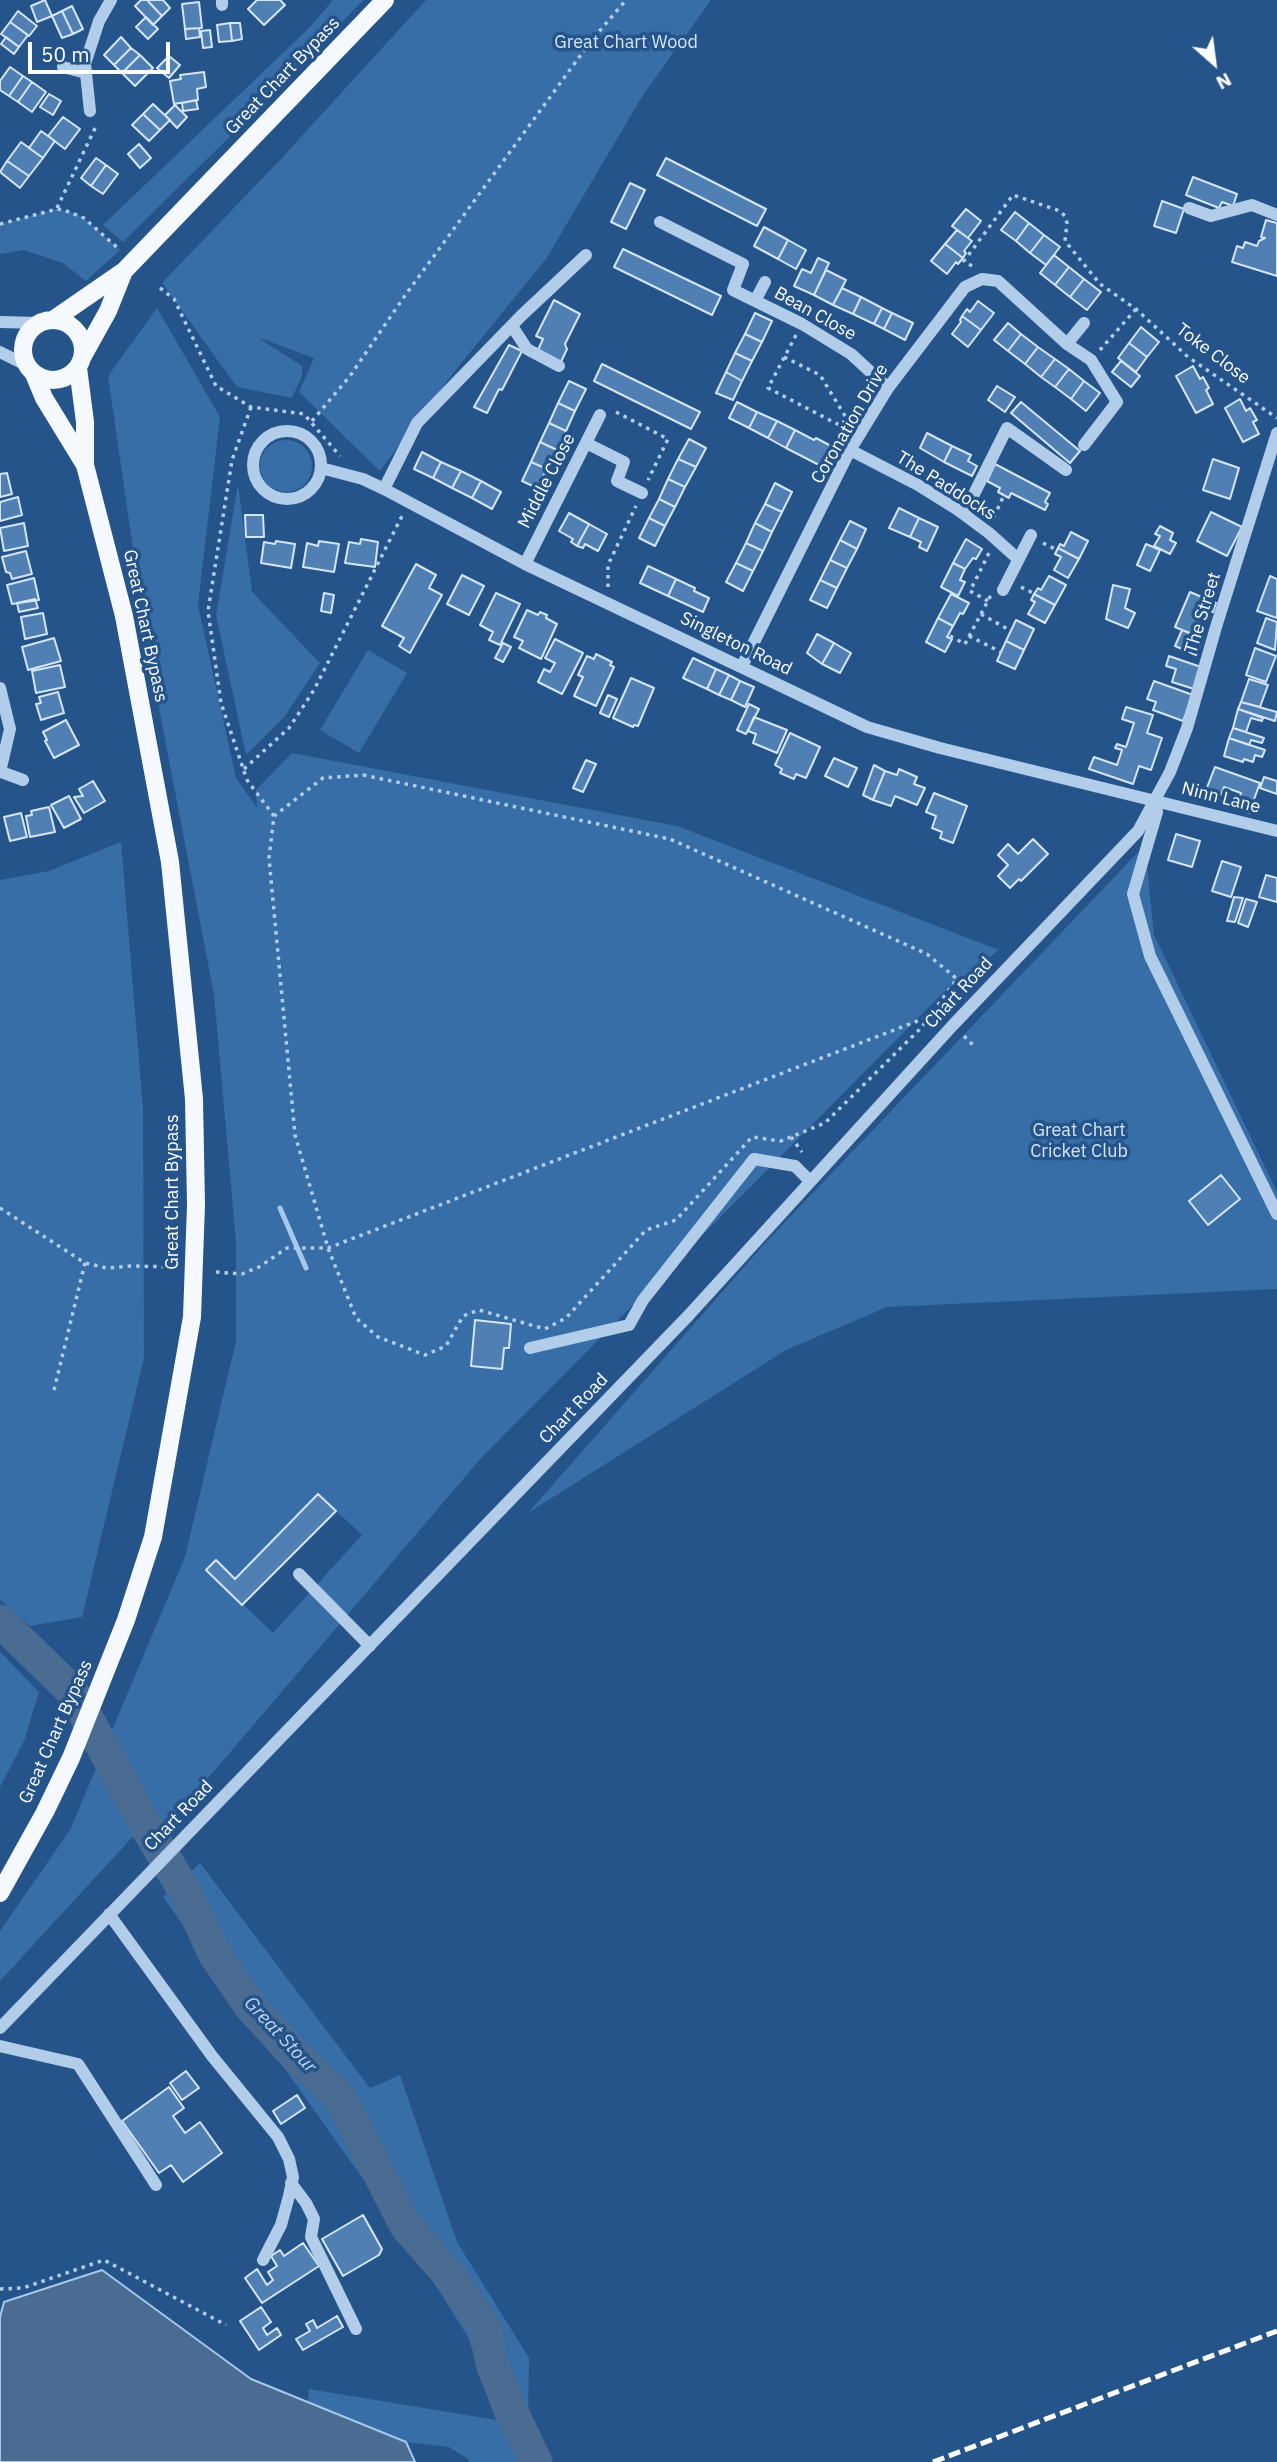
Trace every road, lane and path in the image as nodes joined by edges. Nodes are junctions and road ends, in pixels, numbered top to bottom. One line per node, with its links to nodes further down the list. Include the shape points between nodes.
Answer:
1 (111, 0): 5 (street, via 99,21)
2 (385, 0): 14 (main road, Great Chart Bypass)
3 (626, 0): 36 (path, via 591,41 350,376)
4 (63, 67): 5 (street)
5 (86, 73): 6 (street)
6 (90, 111): 8 (path, via 100,116)
7 (1189, 208): 9 (street, via 1211,216 1252,205)
8 (57, 209): 11 (path); 12 (path, via 84,218)
9 (1277, 215)
10 (660, 222): 18 (street, Bean Close, via 743,264 733,290)
11 (0, 224)
12 (121, 250)
13 (586, 255): 24 (street)
14 (124, 271): 20 (main road, Great Chart Bypass); 29 (main road, Great Chart Bypass)
15 (991, 279): 19 (path, Toke Close, via 964,261 1013,194 1060,211 1067,223 1065,241 1100,284); 25 (street, via 1006,286); 32 (street, Coronation Drive, via 965,287)
16 (765, 282): 18 (street, Bean Close)
17 (160, 288): 33 (path, via 174,299 216,386)
18 (755, 301): 23 (street, Bean Close)
19 (1136, 309): 28 (path); 35 (path, Toke Close, via 1188,357)
20 (46, 321): 21 (street); 29 (main road, via 62,321 77,331 83,347); 31 (main road, via 31,329 23,346)
21 (0, 322)
22 (1084, 323): 25 (street)
23 (802, 324): 27 (path); 32 (street, Bean Close, via 851,354)
24 (512, 326): 30 (street, via 527,349); 48 (street, via 417,423)
25 (1067, 344): 28 (street)
26 (0, 352): 31 (street)
27 (784, 357): 37 (path, via 820,375 847,419); 37 (path, via 768,388)
28 (1091, 360): 41 (street, via 1117,402)
29 (80, 362): 31 (main road, via 71,375 53,381); 44 (main road, Great Chart Bypass)
30 (559, 366)
31 (30, 370): 44 (main road, Great Chart Bypass)
32 (888, 388): 39 (street, Coronation Drive)
33 (251, 407): 36 (path, via 304,414); 68 (path, via 232,460 208,611 221,703)
34 (600, 415): 40 (street, Middle Close)
35 (1277, 418)
36 (312, 421): 47 (path, via 343,463)
37 (842, 427): 39 (path)
38 (1277, 433): 43 (street, The Street)
39 (859, 436): 42 (street, Coronation Drive)
40 (586, 443): 49 (street, via 624,462 617,481); 57 (street, Middle Close)
41 (1084, 445)
42 (850, 450): 52 (street, The Paddocks); 66 (street, Coronation Drive)
43 (1273, 461): 71 (street, The Street, via 1187,728)
44 (85, 465): 87 (main road, Great Chart Bypass, via 124,617 170,862 194,1099 192,1317 153,1537 126,1620 71,1758)
45 (321, 468): 45 (street, via 310,489 286,499 265,491 256,479 253,461 267,437 293,431 309,438 319,453); 47 (street, Singleton Road)
46 (1066, 470): 52 (street, via 1007,428)
47 (363, 479): 48 (street, Singleton Road)
48 (384, 489): 51 (street, Singleton Road)
49 (642, 493)
50 (1004, 495): 53 (path)
51 (409, 503): 57 (street, Singleton Road); 68 (path, via 314,690 289,729)
52 (964, 514): 53 (street, The Paddocks)
53 (991, 535): 56 (street, The Paddocks); 60 (path, via 971,591)
54 (1034, 538): 55 (path); 56 (street)
55 (1057, 550)
56 (1018, 559): 58 (street)
57 (525, 564): 66 (street, Singleton Road)
58 (1009, 587): 59 (path); 60 (path, via 995,587)
59 (1033, 593)
60 (988, 601): 61 (path)
61 (981, 614): 62 (path); 64 (path)
62 (1011, 631)
63 (950, 636): 64 (path, via 965,644)
64 (969, 636): 65 (path)
65 (1001, 652)
66 (743, 666): 71 (street, Singleton Road, via 867,727)
67 (0, 688): 69 (street, via 10,729)
68 (244, 770): 72 (path)
69 (1, 772): 70 (street)
70 (23, 780)
71 (1155, 799): 73 (street, Ninn Lane); 75 (street, Chart Road, via 1138,831); 78 (street, via 1157,812 1133,894 1150,957)
72 (274, 816): 74 (path, via 323,778 363,775 670,839 927,954 957,979); 79 (path, via 269,858 295,1135)
73 (1277, 831)
74 (928, 1017): 75 (path, via 942,1016); 79 (path); 79 (path, via 825,1123 782,1141 752,1137 676,1220 646,1230 566,1318 545,1329 479,1310 463,1316 446,1346 425,1355 378,1337 356,1318)
75 (953, 1025): 76 (street, Chart Road)
76 (810, 1181): 83 (street, via 795,1166 754,1159 643,1300 629,1325); 86 (street, Chart Road, via 688,1316)
77 (0, 1208): 80 (path)
78 (1277, 1214)
79 (328, 1248): 82 (path, via 287,1248 242,1274)
80 (85, 1264): 81 (path); 84 (path)
81 (174, 1267)
82 (216, 1272)
83 (530, 1348)
84 (54, 1390)
85 (299, 1574): 86 (street)
86 (370, 1647): 88 (street, Chart Road)
87 (0, 1893)
88 (109, 1914): 89 (street, Chart Road); 91 (street, via 212,2056 278,2137 289,2159)
89 (0, 2028)
90 (0, 2046): 92 (street, via 78,2064)
91 (292, 2183): 93 (street, via 281,2225); 96 (street, via 314,2219 311,2237)
92 (156, 2185)
93 (263, 2260)
94 (0, 2289): 95 (path, via 23,2288 104,2260)
95 (226, 2325)
96 (356, 2329)

